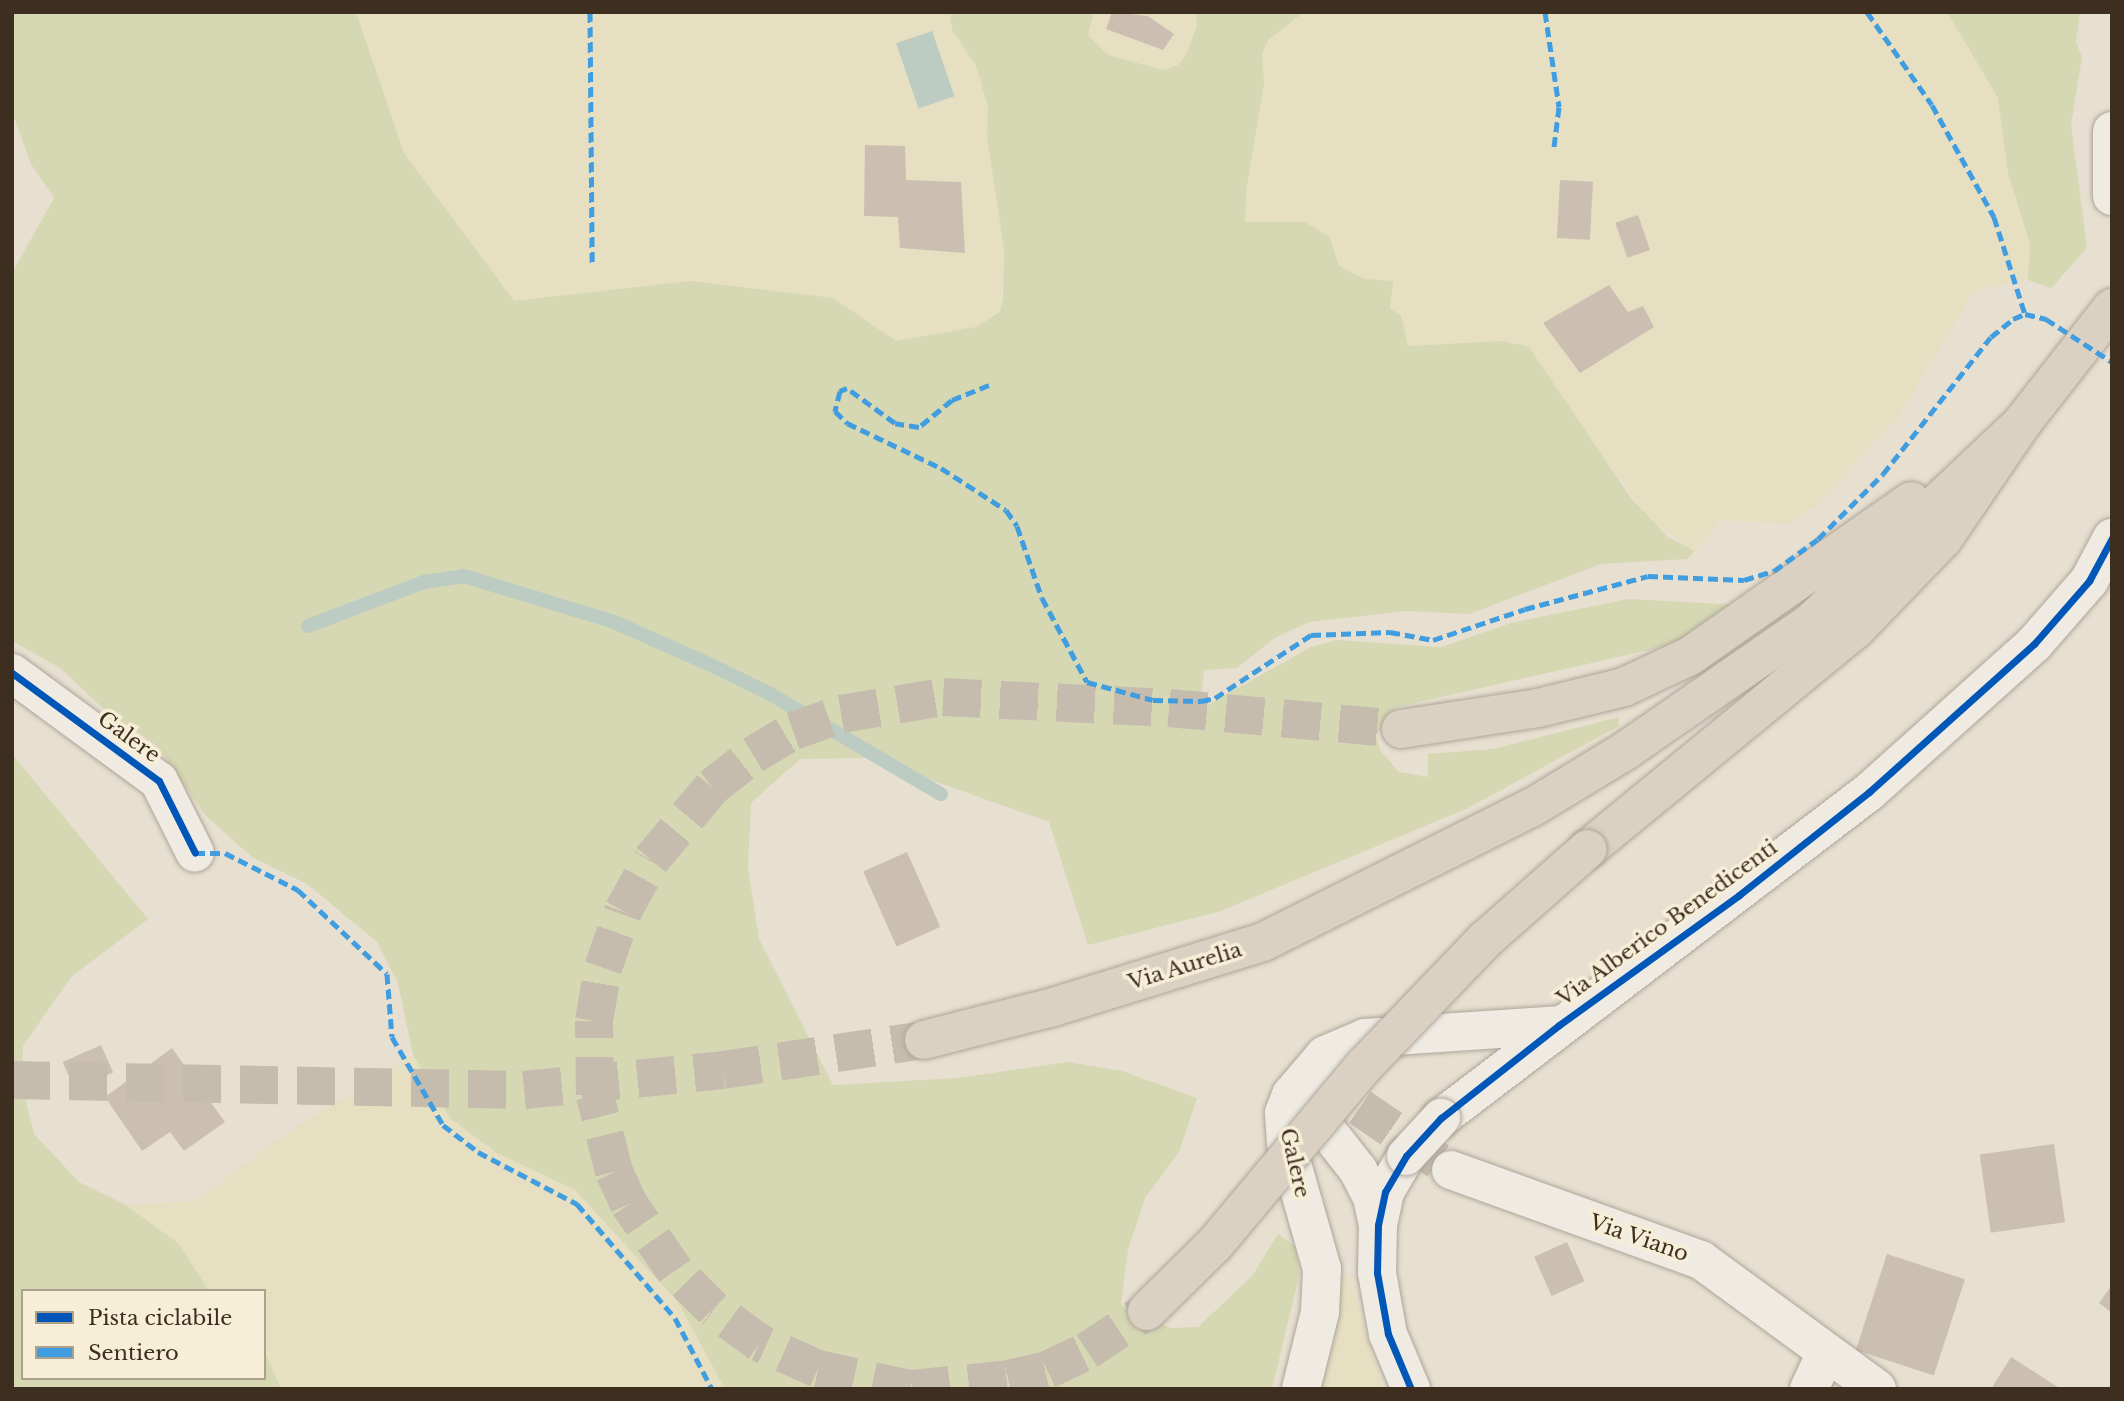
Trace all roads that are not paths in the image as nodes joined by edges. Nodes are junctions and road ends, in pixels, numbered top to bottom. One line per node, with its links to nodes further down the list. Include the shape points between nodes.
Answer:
1 (2112, 131): 2 (street)
2 (2112, 196)
3 (2103, 320): 4 (highway)
4 (2022, 423): 7 (highway, via 1689,656 1624,687 1538,708); 10 (highway, Via Aurelia, via 1810,623 1625,751 1433,861 1263,942 1050,1008); 14 (highway, bridge, via 1943,539 1856,629 1588,849 1485,940 1373,1057 1215,1244)
5 (2112, 538): 9 (street, Via Alberico Benedicenti, via 2089,581 2034,644 1869,792 1739,895)
6 (12, 673): 8 (street, Galere, via 159,780)
7 (1401, 729)
8 (195, 853)
9 (1559, 1025): 11 (street, via 1365,1038 1325,1055); 13 (street, Via Alberico Benedicenti, bridge, via 1441,1118 1406,1156 1385,1192)
10 (924, 1040)
11 (1291, 1094): 13 (street, Galere, via 1310,1109 1358,1170 1372,1197); 16 (street, Galere, via 1284,1113 1286,1143 1322,1269 1320,1312)
12 (1451, 1170): 15 (street, Via Viano, via 1701,1260)
13 (1377, 1225): 17 (street, Via Alberico Benedicenti, via 1377,1273 1388,1334)
14 (1147, 1311)
15 (1826, 1353): 18 (street); 19 (street, Via Viano)
16 (1301, 1389)
17 (1411, 1389)
18 (1809, 1389)
19 (1877, 1389)

